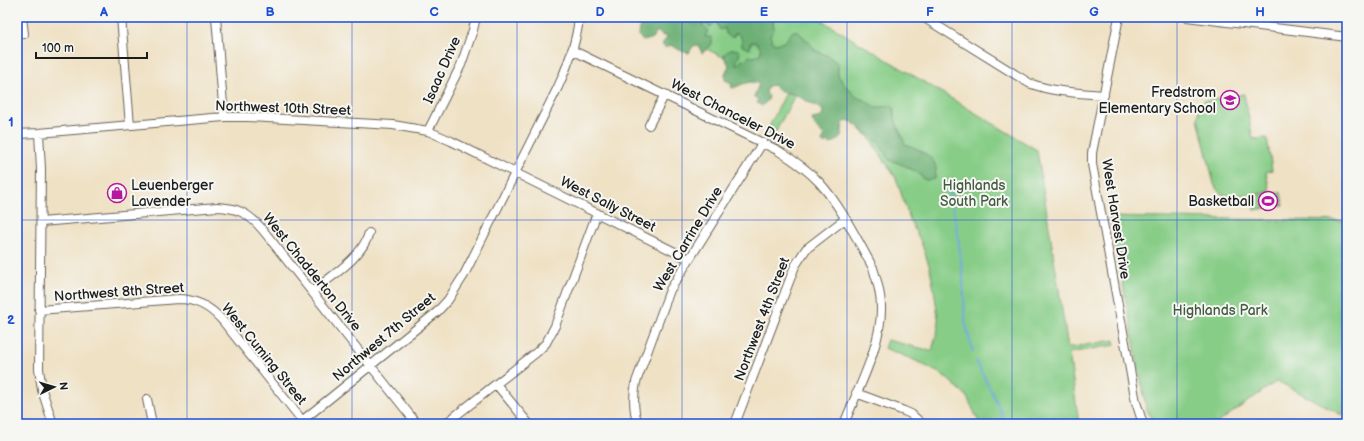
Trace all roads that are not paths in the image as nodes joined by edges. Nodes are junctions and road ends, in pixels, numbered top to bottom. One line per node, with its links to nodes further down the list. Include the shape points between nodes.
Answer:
1 (22, 17): 9 (street)
2 (121, 17): 15 (street)
3 (216, 17): 14 (street)
4 (476, 17): 17 (street, Isaac Drive, via 461,64)
5 (579, 17): 11 (street, Northwest 7th Street)
6 (923, 17): 13 (street, via 1039,87)
7 (1119, 17): 13 (street, West Harvest Drive)
8 (1187, 17): 10 (street)
9 (24, 34)
10 (1347, 37)
11 (572, 50): 12 (street, West Chanceler Drive); 21 (street, Northwest 7th Street, via 558,87)
12 (665, 94): 16 (street); 20 (street, West Chanceler Drive)
13 (1104, 95): 44 (street, West Harvest Drive, via 1092,153 1093,175 1136,402)
14 (224, 117): 15 (street, Northwest 10th Street); 17 (street, Northwest 10th Street, via 393,125)
15 (130, 125): 18 (street, Northwest 10th Street)
16 (649, 125)
17 (428, 131): 21 (street, Northwest 10th Street)
18 (39, 133): 19 (street, Northwest 10th Street); 24 (street)
19 (17, 134)
20 (762, 142): 23 (street, West Chanceler Drive, via 793,159 819,182); 26 (street, West Carrine Drive)
21 (515, 172): 22 (street, West Sally Street); 30 (street, Northwest 7th Street, via 464,275 448,300 438,312)
22 (597, 214): 26 (street, West Sally Street); 31 (street, via 551,336 537,352)
23 (845, 219): 32 (street, West Chanceler Drive, via 873,268 881,306 875,345); 41 (street, Northwest 4th Street, via 806,248 795,266)
24 (41, 222): 27 (street, West Chadderton Drive, via 228,207 254,219); 29 (street)
25 (369, 234): 27 (street, via 362,250)
26 (689, 260): 40 (street, West Carrine Drive, via 668,295 636,382 633,404)
27 (312, 292): 30 (street, West Chadderton Drive)
28 (201, 303): 29 (street, Northwest 8th Street, via 178,299); 34 (street, West Cuming Street, via 222,320)
29 (39, 310): 35 (street, via 40,379)
30 (371, 366): 34 (street, Northwest 7th Street); 37 (street, West Chadderton Drive)
31 (496, 384): 38 (street); 39 (street)
32 (856, 393): 42 (street, West Chanceler Drive); 43 (street, via 911,414)
33 (147, 399): 36 (street)
34 (302, 423)
35 (53, 424)
36 (152, 424)
37 (417, 424)
38 (445, 424)
39 (529, 424)
40 (638, 424)
41 (735, 424)
42 (844, 424)
43 (922, 424)
44 (1143, 424)

